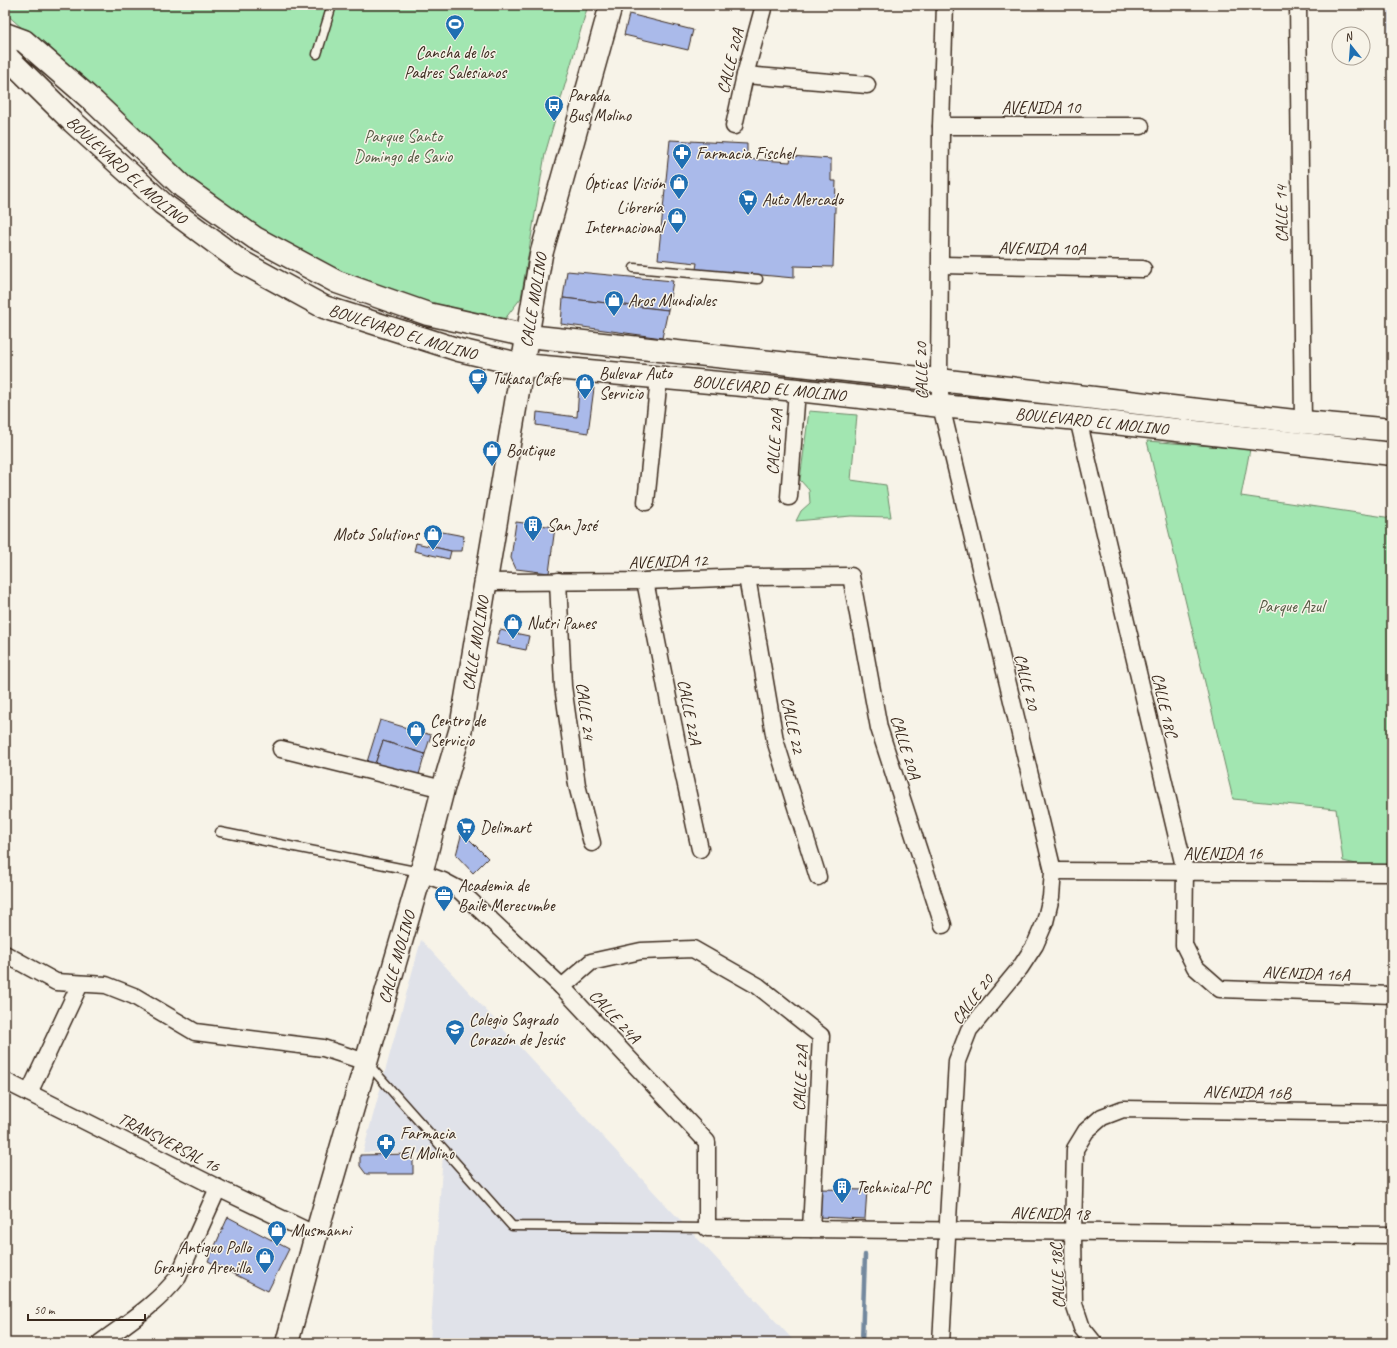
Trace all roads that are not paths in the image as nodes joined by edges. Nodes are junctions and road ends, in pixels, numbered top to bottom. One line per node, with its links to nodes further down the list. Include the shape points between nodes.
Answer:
1 (332, 5): 8 (lane)
2 (611, 5): 23 (street, CALLE MOLINO, via 541,255)
3 (764, 5): 9 (street, CALLE 20A)
4 (945, 5): 15 (street, CALLE 20)
5 (1298, 5): 31 (street, CALLE 14)
6 (5, 34): 11 (street, BOULEVARD EL MOLINO, via 24,42)
7 (5, 52): 13 (street, BOULEVARD EL MOLINO, via 8,58)
8 (317, 54)
9 (744, 75): 10 (street); 14 (street, CALLE 20A)
10 (867, 85)
11 (94, 102): 12 (street, BOULEVARD EL MOLINO); 13 (street)
12 (111, 118): 17 (street); 22 (street, BOULEVARD EL MOLINO, via 183,187 256,238 337,282 428,314)
13 (73, 122): 17 (street, BOULEVARD EL MOLINO)
14 (734, 126)
15 (941, 126): 16 (street, AVENIDA 10); 18 (street, CALLE 20)
16 (1141, 126)
17 (90, 138): 24 (street, BOULEVARD EL MOLINO, via 163,204 240,261 324,307)
18 (941, 266): 20 (street, AVENIDA 10A); 27 (street, CALLE 20)
19 (634, 268): 21 (lane)
20 (1143, 269)
21 (758, 279)
22 (465, 323): 23 (street, BOULEVARD EL MOLINO); 24 (street)
23 (528, 336): 25 (street, CALLE MOLINO); 27 (street, BOULEVARD EL MOLINO)
24 (459, 350): 25 (street, BOULEVARD EL MOLINO)
25 (523, 365): 26 (street, BOULEVARD EL MOLINO); 40 (street, CALLE MOLINO)
26 (659, 378): 28 (street, BOULEVARD EL MOLINO); 35 (street)
27 (939, 380): 29 (street, CALLE 20); 31 (street, BOULEVARD EL MOLINO)
28 (797, 390): 29 (street, BOULEVARD EL MOLINO); 34 (street, CALLE 20A)
29 (940, 406): 30 (street, BOULEVARD EL MOLINO); 46 (street, CALLE 20)
30 (1078, 419): 33 (street, BOULEVARD EL MOLINO); 47 (street, CALLE 18C)
31 (1303, 422): 32 (street, BOULEVARD EL MOLINO)
32 (1392, 430)
33 (1392, 454)
34 (789, 497)
35 (646, 502)
36 (851, 576): 37 (street, AVENIDA 12); 51 (street, CALLE 20A, via 879,728)
37 (747, 577): 39 (street, AVENIDA 12); 50 (street, CALLE 22, via 775,740)
38 (558, 581): 39 (street, AVENIDA 12); 40 (street, AVENIDA 12); 44 (street, CALLE 24, via 563,686 577,785)
39 (645, 581): 45 (street, CALLE 22A)
40 (486, 582): 42 (street, CALLE MOLINO, via 461,728)
41 (281, 749): 42 (street)
42 (443, 789): 48 (street, CALLE MOLINO)
43 (220, 832): 48 (lane)
44 (592, 843)
45 (700, 849)
46 (1053, 871): 47 (street, AVENIDA 16); 65 (street, CALLE 20, via 1051,897 1045,922 1035,944 1020,968 969,1030 957,1061)
47 (1185, 871): 49 (street, AVENIDA 16); 55 (street, CALLE 18C, via 1184,945 1195,967)
48 (421, 873): 54 (street, CALLE 24A, via 458,888); 57 (street, CALLE MOLINO)
49 (1392, 873)
50 (818, 877)
51 (942, 925)
52 (5, 954): 53 (street, via 56,982)
53 (80, 984): 57 (street, via 106,985 134,996 195,1032 323,1048); 59 (street)
54 (562, 987): 63 (street, CALLE 24A, via 707,1142); 64 (street, CALLE 22A, via 591,962 641,951 693,949 758,986 821,1036)
55 (1220, 990): 56 (street, AVENIDA 16A)
56 (1392, 995)
57 (366, 1062): 63 (lane, via 512,1226); 67 (street, CALLE MOLINO)
58 (5, 1080): 59 (street, TRANSVERSAL 16)
59 (29, 1093): 62 (street, TRANSVERSAL 16)
60 (1392, 1115): 61 (street, AVENIDA 16B, via 1123,1109)
61 (1102, 1117): 66 (street, CALLE 18C, via 1086,1131 1075,1149)
62 (218, 1188): 67 (street, TRANSVERSAL 16); 69 (street, via 178,1277 157,1300)
63 (707, 1228): 64 (street, AVENIDA 18)
64 (811, 1229): 65 (street, AVENIDA 18)
65 (946, 1231): 66 (street, AVENIDA 18); 71 (street, CALLE 20)
66 (1074, 1232): 68 (street, AVENIDA 18); 72 (street, CALLE 18C, via 1074,1304 1082,1328)
67 (316, 1235): 70 (street, CALLE MOLINO)
68 (1392, 1235)
69 (100, 1343)
70 (287, 1343)
71 (941, 1343)
72 (1094, 1343)

